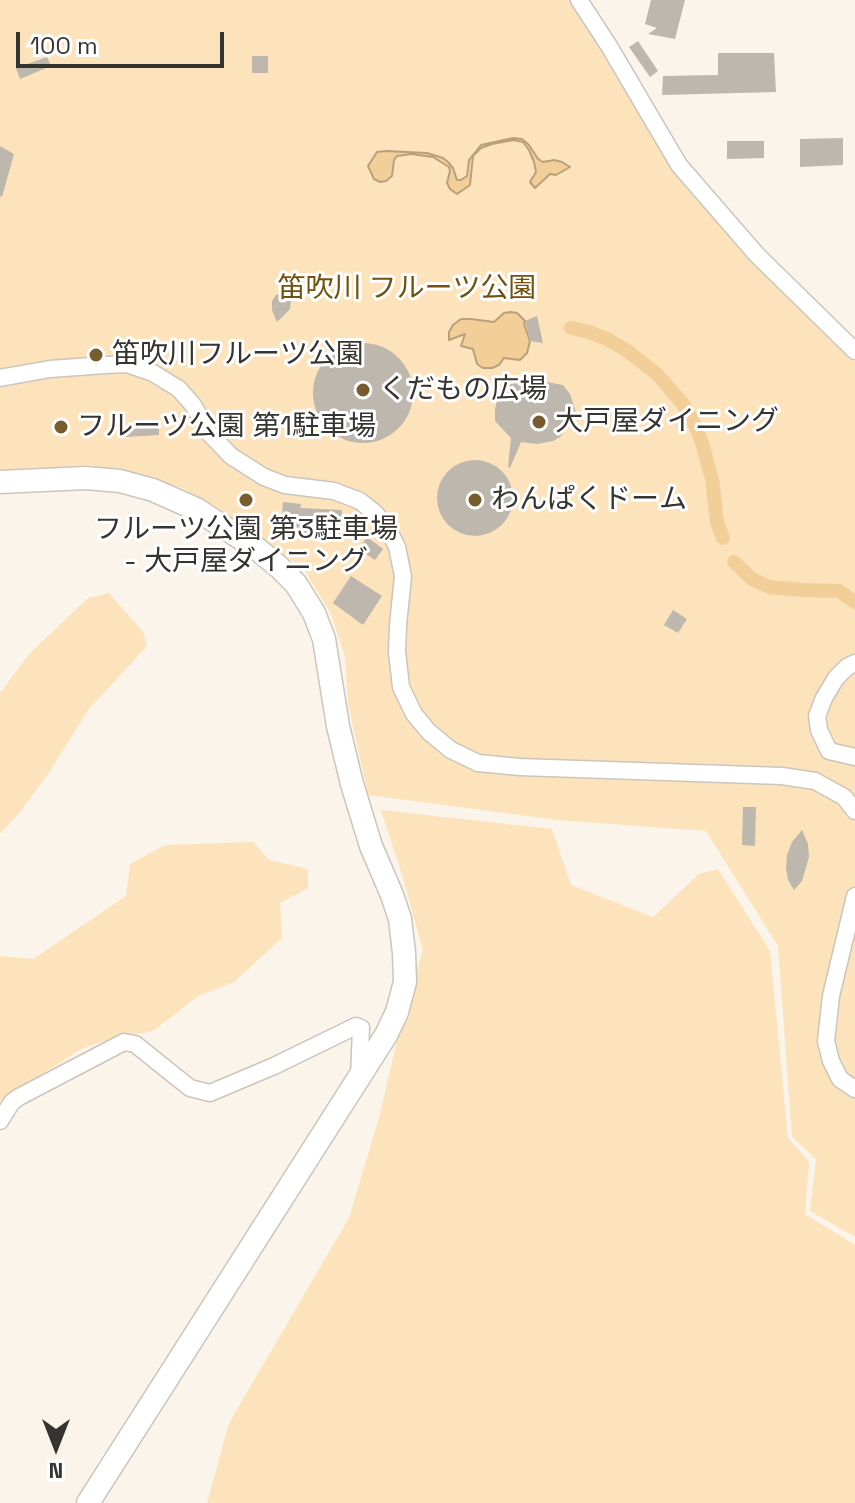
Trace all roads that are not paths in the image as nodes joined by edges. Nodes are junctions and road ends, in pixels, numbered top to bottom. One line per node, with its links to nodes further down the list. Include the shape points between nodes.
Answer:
1 (579, 0): 2 (street, via 679,165 757,255)
2 (855, 351)
3 (0, 378): 7 (street, via 127,364 153,373 179,389 209,433 246,466 285,485 334,491 375,513 397,547 403,576 397,652 401,687 414,714 451,750 478,763 520,767 782,776 815,781 844,797)
4 (0, 476): 9 (street, via 97,479 153,490 196,509 246,542 296,584 314,613 324,639 352,784 400,919 404,953 405,982 397,1012)
5 (855, 663): 6 (street, via 836,678 817,716 829,751)
6 (855, 757)
7 (855, 811)
8 (855, 896): 10 (street, via 826,1041 840,1079)
9 (359, 1079): 11 (street, via 361,1028 356,1026 210,1093 190,1088 135,1044 124,1042 19,1097); 12 (street)
10 (855, 1089)
11 (0, 1121)
12 (88, 1503)

